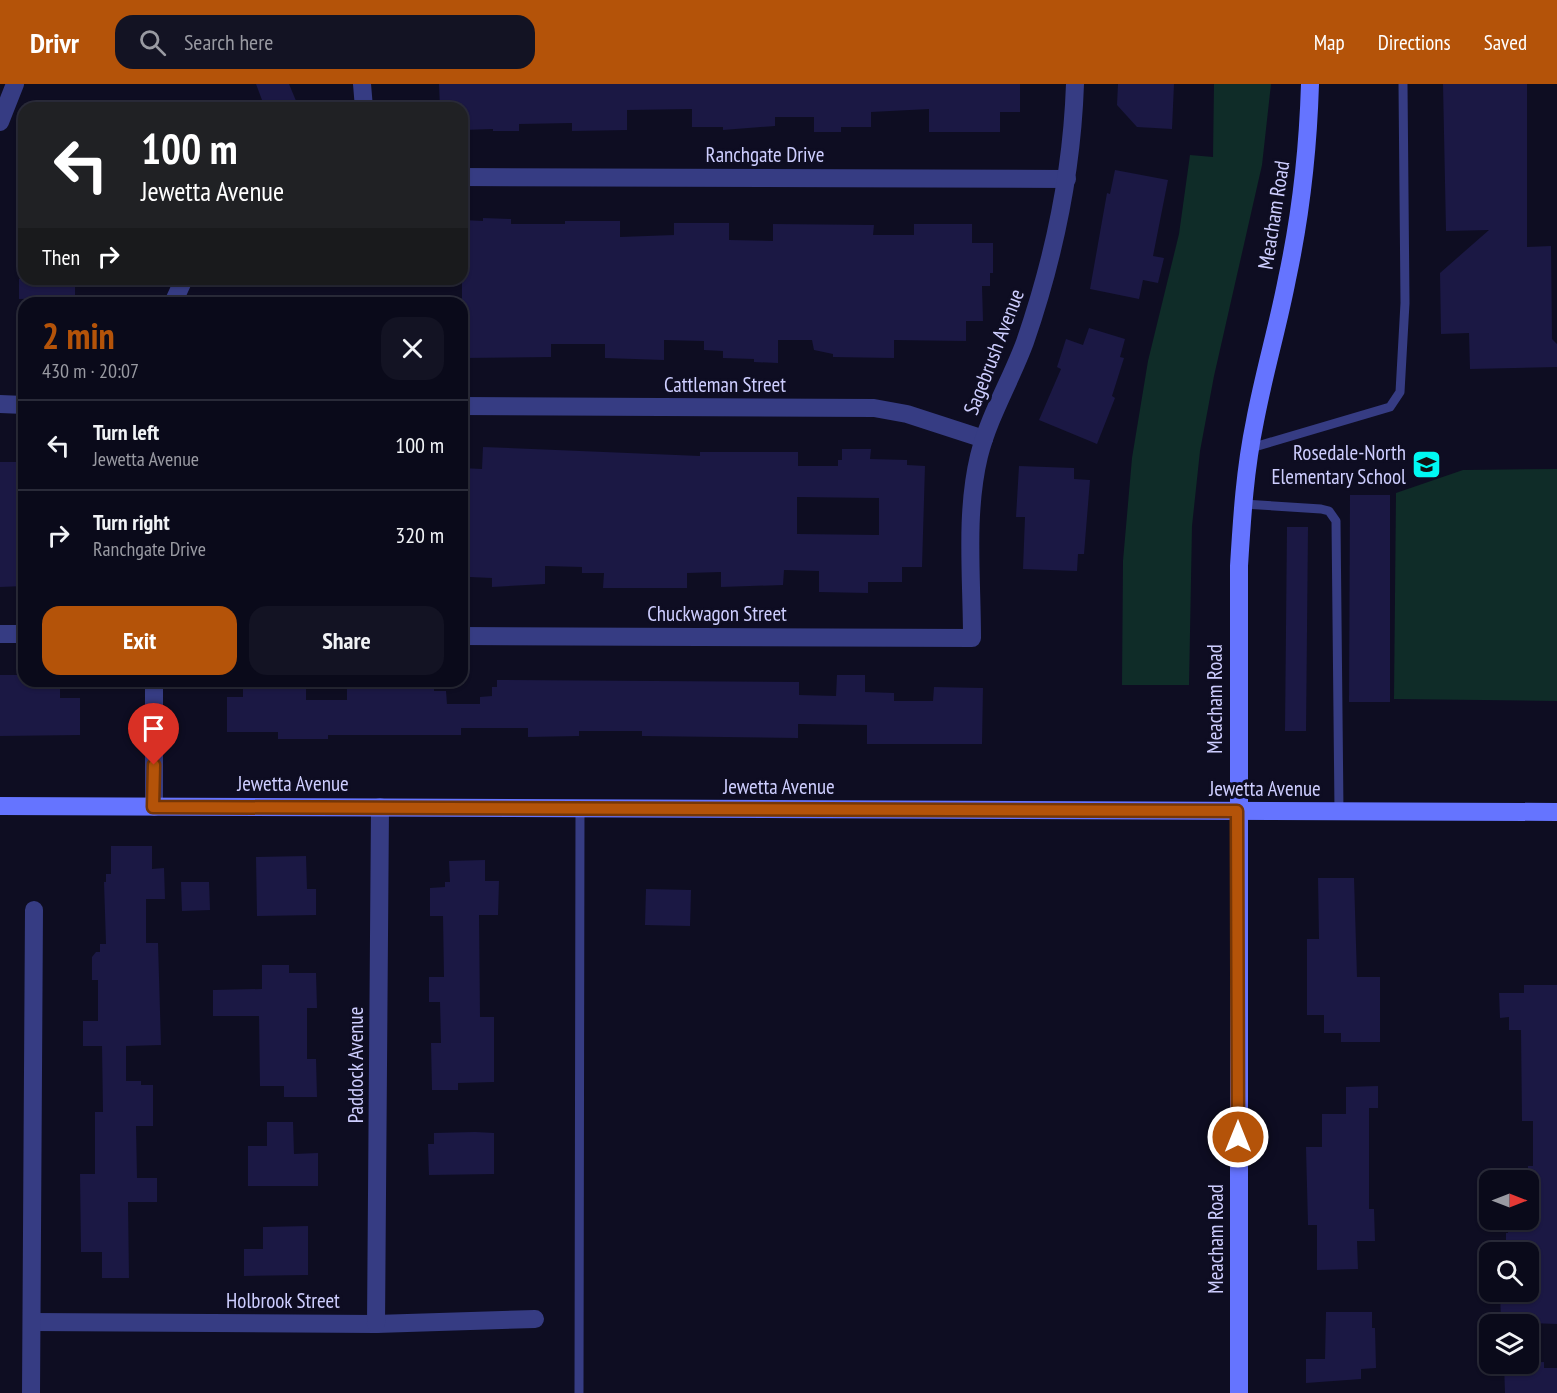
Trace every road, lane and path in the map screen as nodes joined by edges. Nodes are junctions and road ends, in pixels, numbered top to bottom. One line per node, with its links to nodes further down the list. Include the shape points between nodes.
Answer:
1 (15, 84): 7 (street)
2 (362, 84): 6 (street)
3 (1075, 84): 9 (street, Sagebrush Avenue)
4 (1310, 84): 14 (street, Meacham Road, via 1300,208)
5 (1403, 84): 14 (lane, via 1405,303 1400,392 1390,407)
6 (364, 102)
7 (0, 122)
8 (468, 177): 9 (street, Ranchgate Drive)
9 (1067, 179): 13 (street, Sagebrush Avenue, via 1045,282 1024,345)
10 (0, 404): 11 (street)
11 (18, 405)
12 (468, 406): 13 (street, Cattleman Street, via 874,408 907,414)
13 (984, 439): 19 (street, Sagebrush Avenue, via 973,494)
14 (1251, 448): 15 (street, Meacham Road)
15 (1243, 504): 25 (street, Meacham Road); 26 (lane, via 1321,509 1329,511 1336,521)
16 (0, 634): 17 (street)
17 (18, 634)
18 (468, 636): 19 (street, Chuckwagon Street)
19 (972, 638)
20 (154, 687): 22 (street)
21 (0, 806): 22 (street, Jewetta Avenue)
22 (153, 807): 23 (street, Jewetta Avenue)
23 (380, 807): 24 (street, Jewetta Avenue); 31 (street, Paddock Avenue)
24 (580, 808): 25 (street, Jewetta Avenue); 33 (lane)
25 (1237, 811): 26 (street, Jewetta Avenue); 34 (street, Meacham Road)
26 (1339, 811): 27 (street, Jewetta Avenue)
27 (1557, 812)
28 (34, 910): 30 (street)
29 (535, 1319): 31 (street, Holbrook Street)
30 (32, 1322): 31 (street, Holbrook Street); 32 (street)
31 (376, 1324)
32 (31, 1393)
33 (579, 1393)
34 (1239, 1393)

